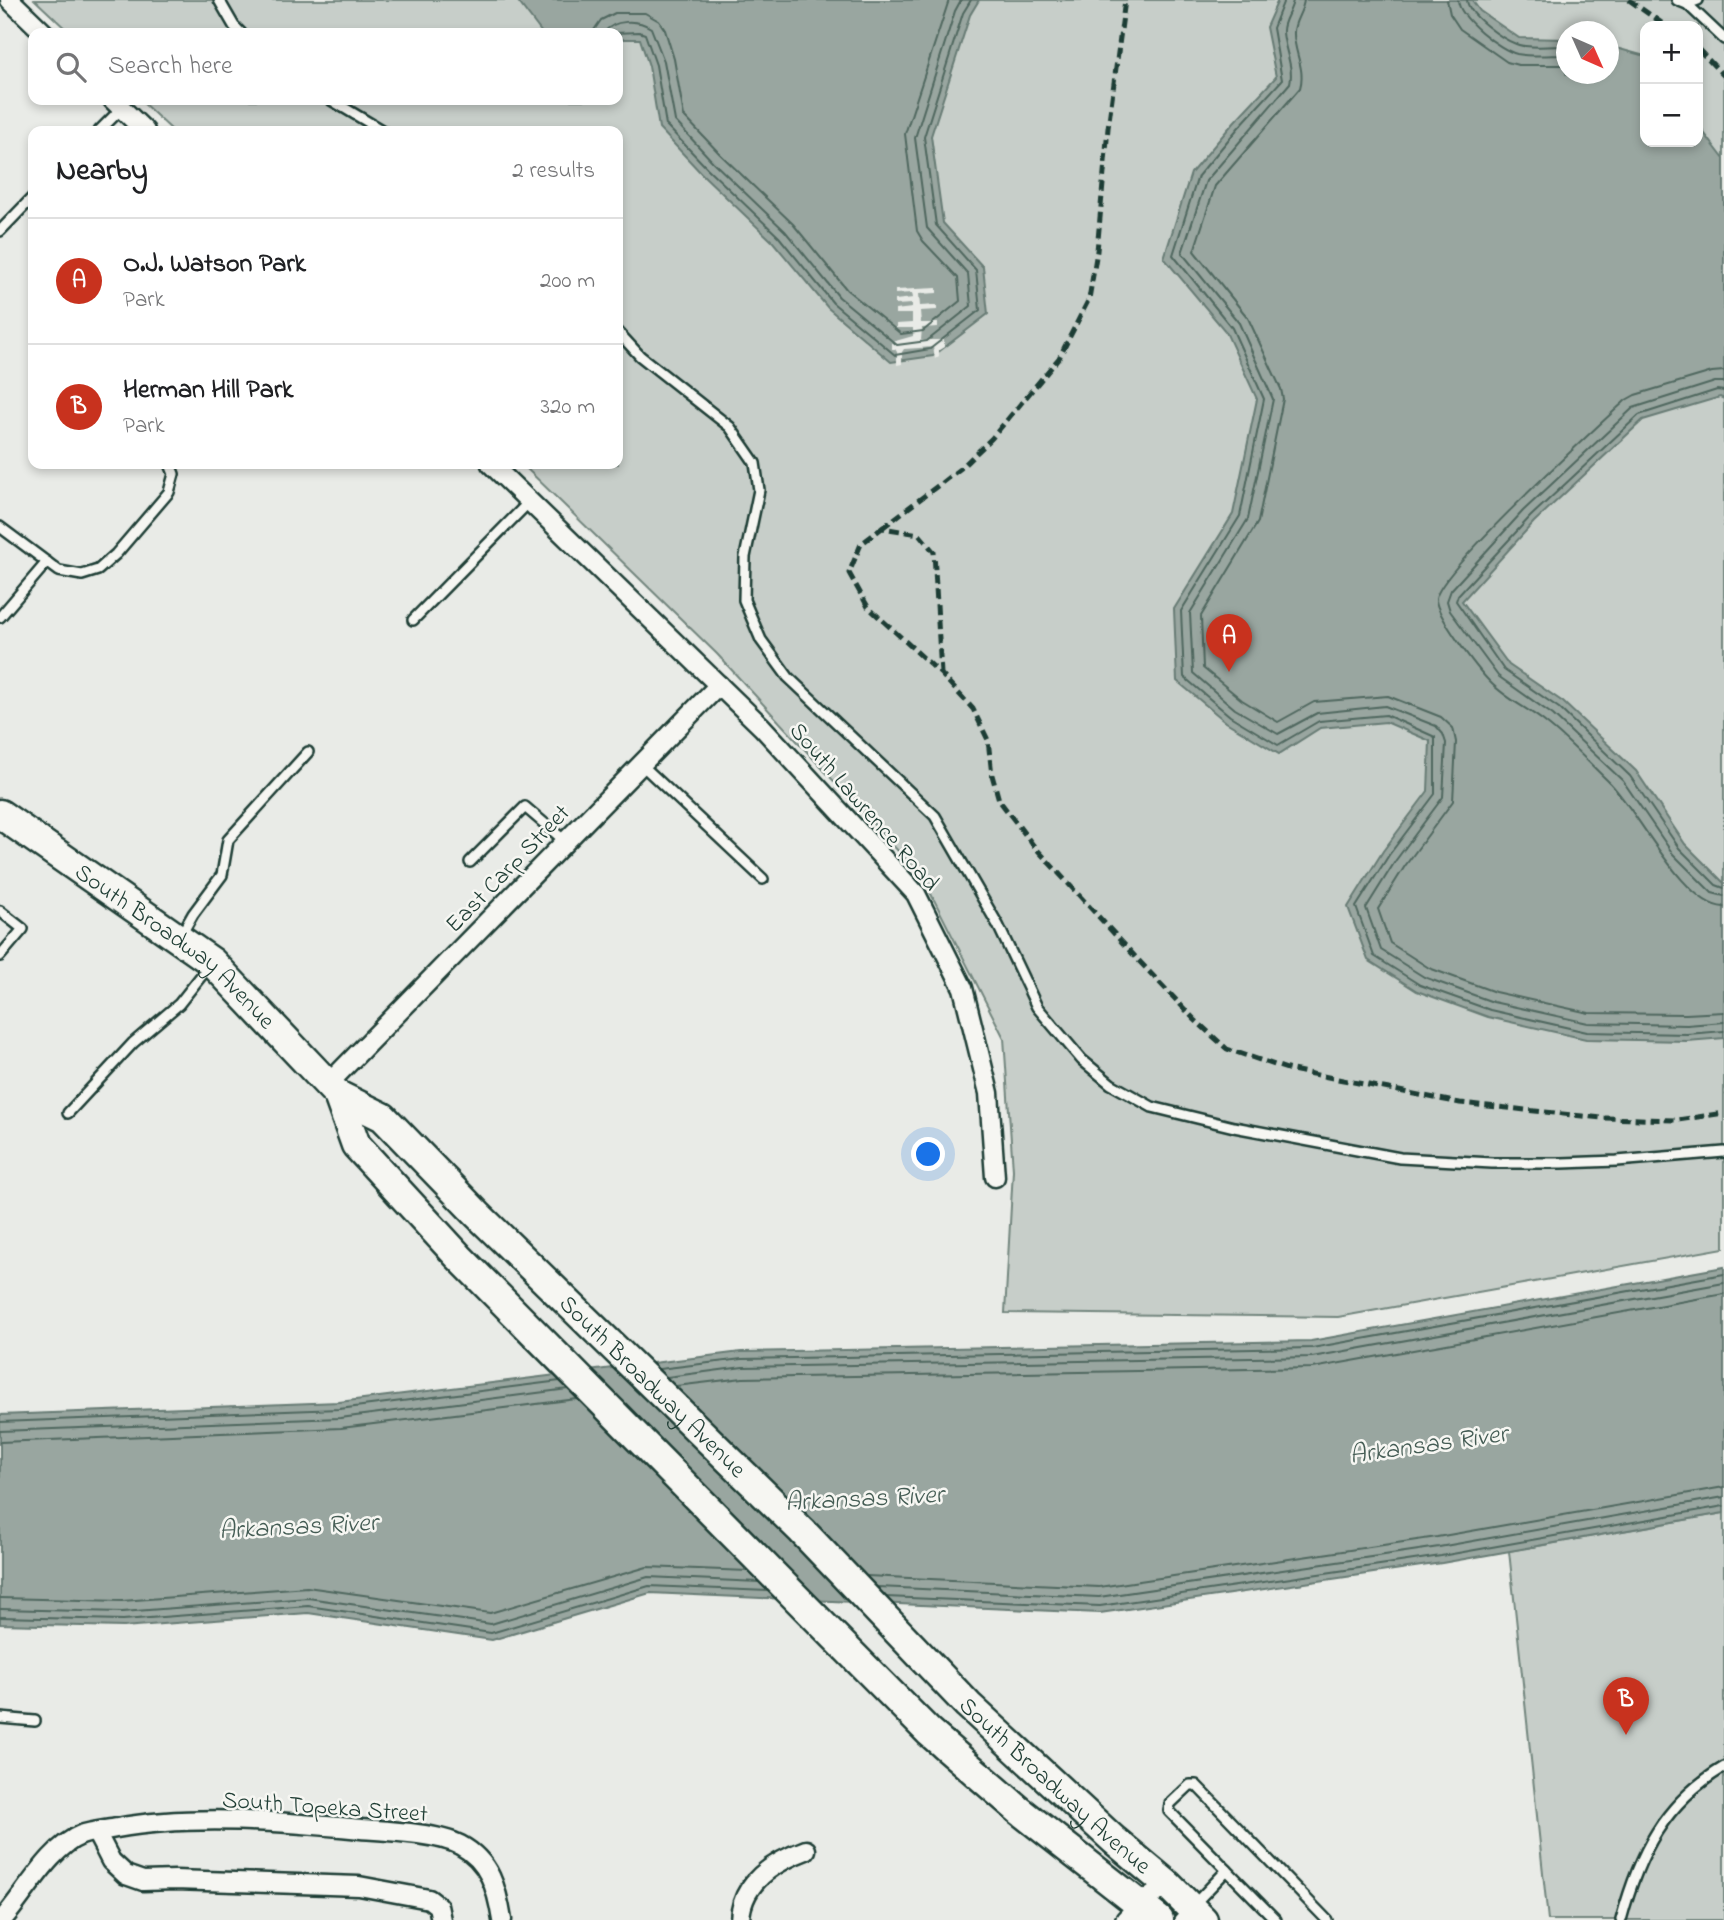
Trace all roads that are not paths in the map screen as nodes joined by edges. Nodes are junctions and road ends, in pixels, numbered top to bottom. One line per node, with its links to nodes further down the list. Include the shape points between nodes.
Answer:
1 (10, 0): 5 (street)
2 (219, 0): 6 (lane)
3 (1698, 0): 4 (lane)
4 (1682, 2): 7 (lane)
5 (39, 28)
6 (236, 28)
7 (1723, 36)
8 (116, 105): 11 (lane)
9 (118, 105): 12 (street)
10 (339, 105): 13 (lane)
11 (102, 126)
12 (140, 126)
13 (375, 126)
14 (28, 202): 15 (lane)
15 (0, 231)
16 (623, 337): 37 (lane, via 730,427 755,463 759,490 745,557 744,600 761,639 788,677 935,816 998,925 1037,1007 1082,1060 1111,1084 1152,1107 1400,1157 1562,1163)
17 (172, 469): 21 (lane, via 169,492 98,570 82,575 59,571)
18 (496, 469): 19 (street, South Lawrence Road)
19 (530, 502): 23 (lane); 24 (street, South Lawrence Road)
20 (0, 527): 21 (lane)
21 (47, 562): 22 (lane)
22 (0, 617)
23 (413, 620)
24 (719, 685): 26 (street, East Carp Street); 38 (street, South Lawrence Road, via 916,894 962,988 989,1093)
25 (308, 752): 32 (lane, via 228,839 222,875)
26 (642, 765): 28 (street, East Carp Street); 30 (lane)
27 (0, 814): 32 (main road, South Broadway Avenue)
28 (566, 842): 29 (lane, via 525,807); 35 (street, East Carp Street)
29 (470, 862)
30 (763, 879)
31 (0, 911): 33 (lane, via 23,929)
32 (179, 939): 34 (main road, South Broadway Avenue)
33 (0, 956)
34 (212, 962): 35 (main road, South Broadway Avenue); 36 (lane, via 179,1004 133,1043)
35 (333, 1090): 45 (main road, South Broadway Avenue, via 383,1117 802,1531 968,1705); 46 (main road, South Broadway Avenue, via 356,1145 459,1257 929,1732)
36 (68, 1113)
37 (1724, 1152)
38 (995, 1177)
39 (0, 1718): 40 (lane)
40 (34, 1721)
41 (1724, 1767): 54 (lane, via 1678,1801 1658,1827 1633,1879)
42 (96, 1832): 48 (street, South Topeka Street, via 65,1846); 49 (street, via 111,1861 126,1875 143,1881 359,1886 429,1899 438,1906); 50 (street, South Topeka Street, via 198,1821 408,1832 458,1844 472,1854 494,1881)
43 (806, 1850): 51 (street, via 780,1860 762,1875 744,1897)
44 (1227, 1870): 47 (lane); 52 (lane); 53 (lane, via 1169,1811 1170,1804 1190,1784 1196,1785)
45 (1168, 1885): 46 (street); 47 (main road, South Broadway Avenue)
46 (1141, 1915)
47 (1191, 1916)
48 (2, 1920)
49 (441, 1920)
50 (502, 1920)
51 (740, 1920)
52 (1276, 1920)
53 (1327, 1920)
54 (1621, 1920)

